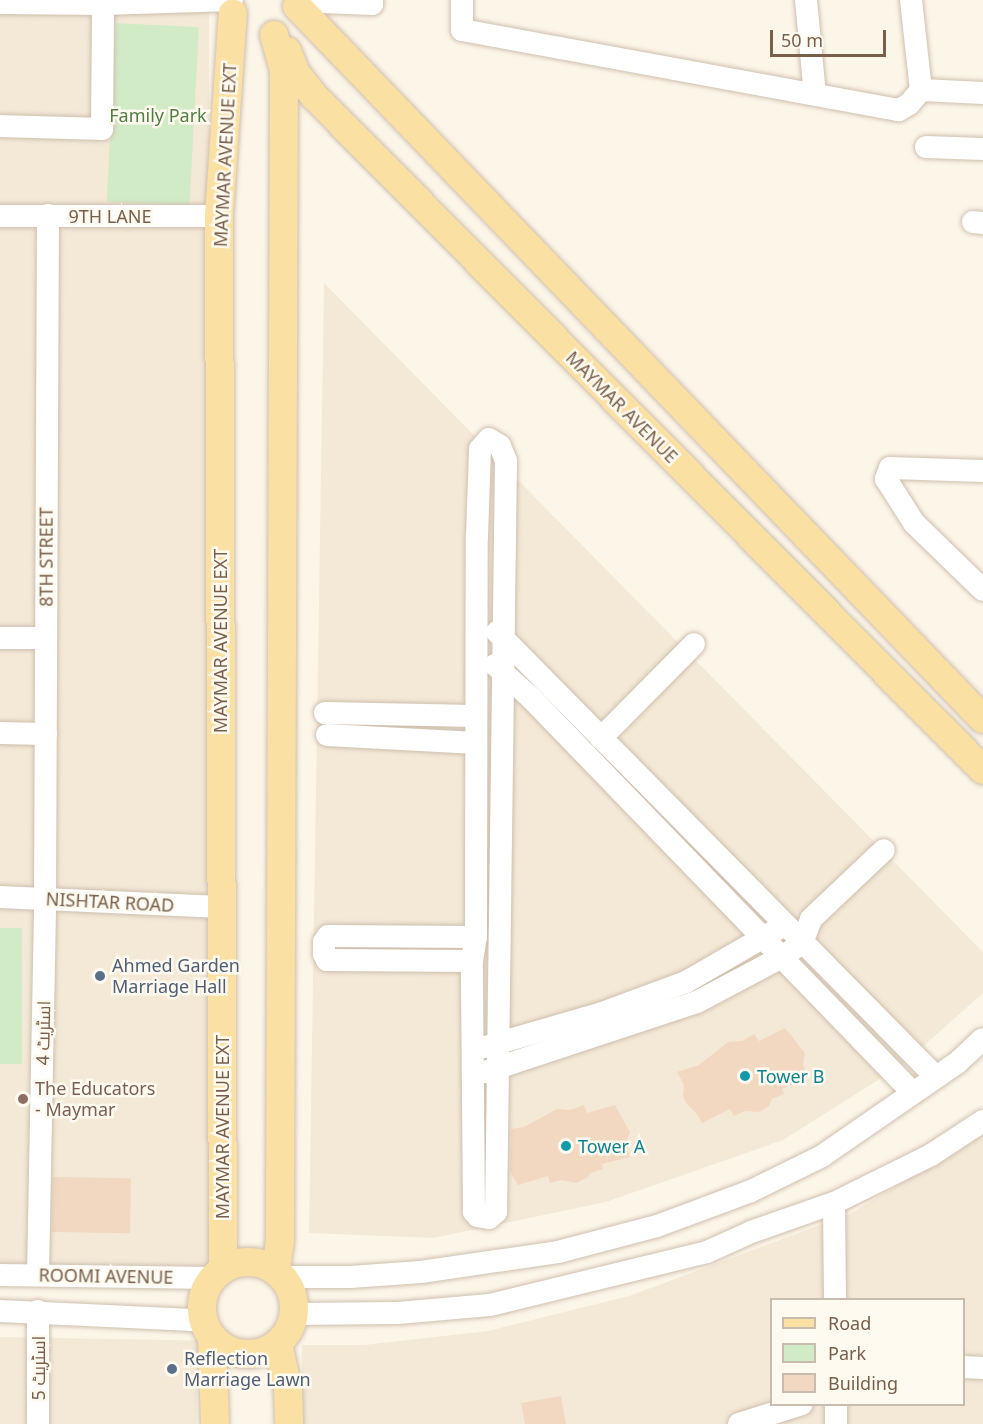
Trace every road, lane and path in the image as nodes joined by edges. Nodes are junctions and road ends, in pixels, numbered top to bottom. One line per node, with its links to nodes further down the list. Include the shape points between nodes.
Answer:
1 (372, 0): 6 (street, via 372,4)
2 (462, 0): 13 (street, via 462,30)
3 (806, 0): 13 (street)
4 (911, 0): 11 (street)
5 (57, 2): 7 (street); 8 (street)
6 (296, 2): 10 (main road, via 293,19); 30 (main road)
7 (0, 3)
8 (103, 4): 9 (street); 14 (street, via 102,129)
9 (232, 4): 10 (main road, via 239,24 249,32 261,36); 19 (main road, MAYMAR AVENUE EXT)
10 (277, 33): 35 (main road, MAYMAR AVENUE, via 296,73 315,97); 57 (main road, via 284,71)
11 (921, 90): 12 (street); 13 (street, via 909,105 899,110)
12 (983, 93)
13 (815, 95)
14 (0, 126)
15 (926, 147): 16 (street)
16 (983, 149)
17 (0, 216): 18 (street, 9TH LANE)
18 (48, 216): 19 (street, 9TH LANE); 25 (street, 8TH STREET)
19 (219, 216): 39 (main road, MAYMAR AVENUE EXT)
20 (983, 471): 21 (street, via 890,468 886,479 914,523)
21 (983, 590)
22 (478, 615): 23 (street); 23 (street, via 480,449 489,439 500,446 506,461); 27 (street)
23 (503, 637): 28 (street); 33 (street)
24 (0, 638): 25 (street)
25 (46, 638): 32 (street, 8TH STREET)
26 (694, 644): 33 (street)
27 (476, 651): 28 (street); 29 (street)
28 (502, 671): 43 (street); 48 (street)
29 (476, 716): 34 (street); 34 (street, via 326,724)
30 (983, 719)
31 (0, 733): 32 (street)
32 (46, 734): 38 (street, 8TH STREET)
33 (601, 738): 41 (street)
34 (476, 742): 42 (street)
35 (983, 770)
36 (884, 850): 40 (street)
37 (0, 897): 38 (street, NISHTAR ROAD)
38 (45, 899): 39 (street, NISHTAR ROAD); 59 (street, اسٹریٹ 4)
39 (221, 907): 56 (main road, MAYMAR AVENUE EXT)
40 (811, 919): 41 (street); 44 (street)
41 (784, 925): 43 (street); 44 (street)
42 (476, 937): 46 (street); 46 (street, via 328,936 324,942 327,960)
43 (764, 939): 45 (street); 48 (street, via 686,982 602,1013)
44 (802, 943): 45 (street); 52 (street)
45 (782, 957): 50 (street, via 697,1002); 53 (street)
46 (472, 961): 49 (street)
47 (983, 1039): 52 (street, via 957,1064)
48 (497, 1044): 49 (street); 50 (street)
49 (474, 1050): 51 (street)
50 (498, 1067): 51 (street); 51 (street, via 496,1212 489,1218 474,1212)
51 (474, 1076)
52 (936, 1077): 53 (street)
53 (913, 1093): 57 (street, via 822,1156 751,1191 657,1227 558,1252 421,1272 350,1277)
54 (983, 1121): 55 (street, via 931,1155)
55 (834, 1203): 60 (street); 63 (street, via 706,1252 490,1305 398,1313)
56 (218, 1273): 57 (main road, via 240,1262 259,1263); 59 (street, ROOMI AVENUE); 64 (main road, via 205,1292 202,1307)
57 (279, 1274): 63 (main road, via 293,1294)
58 (0, 1275): 59 (street, ROOMI AVENUE)
59 (38, 1275)
60 (835, 1298)
61 (0, 1311): 62 (street, ROOMI AVENUE)
62 (39, 1311): 64 (street, ROOMI AVENUE); 70 (street, اسٹریٹ 5)
63 (294, 1314): 65 (main road, via 289,1330)
64 (208, 1330): 65 (main road, via 226,1348 244,1354 262,1353); 71 (main road)
65 (278, 1344): 72 (main road, via 288,1389)
66 (965, 1367): 67 (street)
67 (983, 1368)
68 (796, 1406): 73 (street)
69 (836, 1406): 74 (street)
70 (38, 1424)
71 (215, 1424)
72 (289, 1424)
73 (739, 1424)
74 (836, 1424)

